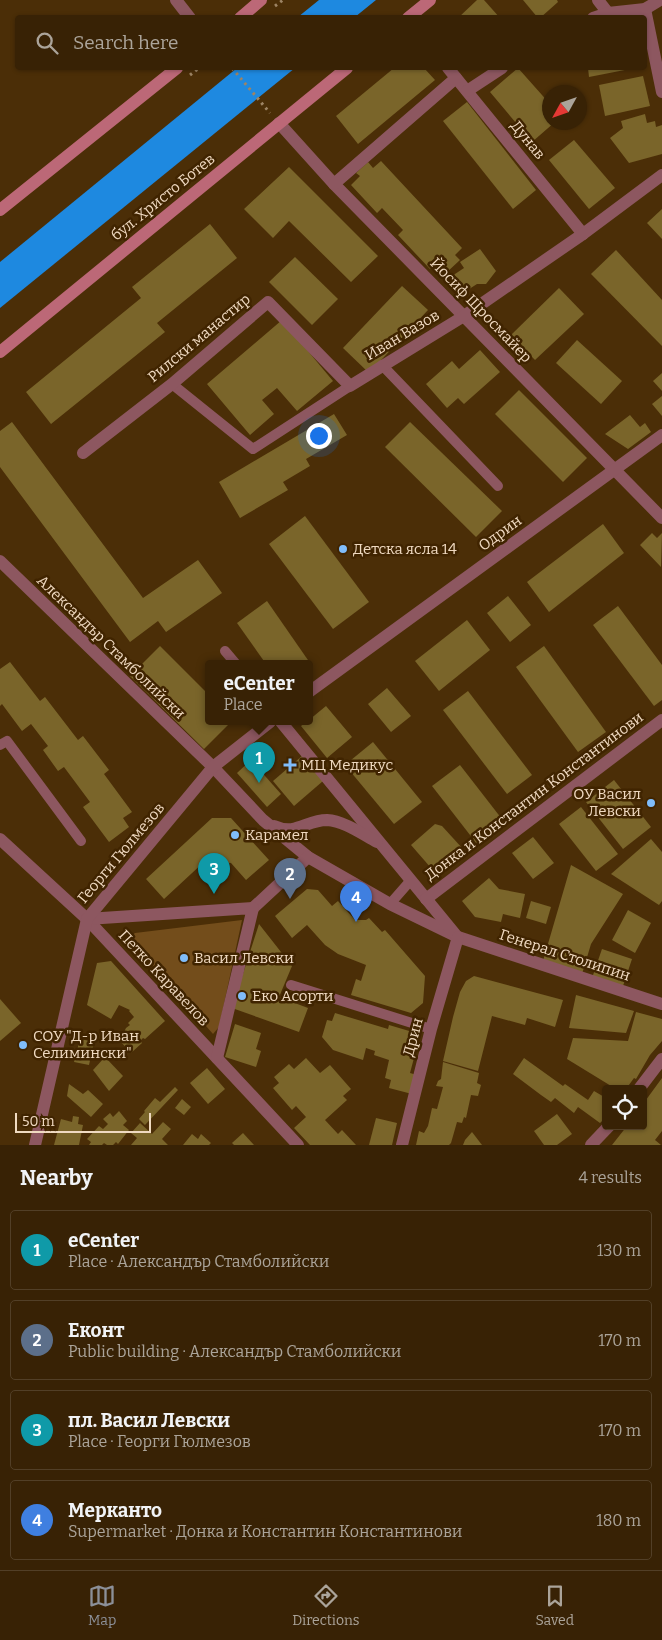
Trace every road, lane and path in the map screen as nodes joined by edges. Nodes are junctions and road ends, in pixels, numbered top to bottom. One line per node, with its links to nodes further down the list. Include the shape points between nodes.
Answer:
1 (176, 0): 8 (street)
2 (262, 0): 9 (main road)
3 (430, 0): 10 (main road)
4 (598, 0): 7 (street)
5 (660, 0): 6 (street)
6 (645, 9): 7 (street); 12 (street)
7 (608, 13): 11 (street)
8 (188, 15)
9 (244, 15)
10 (411, 15)
11 (602, 15)
12 (646, 15)
13 (647, 19): 20 (street)
14 (175, 70): 25 (main road)
15 (234, 70): 21 (path)
16 (345, 70): 22 (main road, бул. Христо Ботев)
17 (499, 70): 19 (street)
18 (452, 73): 19 (street, Дунав); 24 (street)
19 (467, 91): 26 (street, Дунав)
20 (662, 92)
21 (262, 103)
22 (279, 123): 24 (street, Йосиф Щросмайер); 28 (main road, бул. Христо Ботев)
23 (662, 175): 26 (street, Иван Вазов)
24 (334, 184): 27 (street, Йосиф Щросмайер)
25 (0, 210)
26 (582, 234): 27 (street, Иван Вазов)
27 (464, 316): 29 (street, Иван Вазов); 34 (street, Йосиф Щросмайер)
28 (0, 352)
29 (382, 365): 31 (street, Иван Вазов); 35 (lane)
30 (172, 384): 31 (lane, Иван Вазов, via 252,449); 31 (street, Рилски манастир, via 268,302); 33 (street, Рилски манастир)
31 (350, 386)
32 (662, 436): 34 (street, Одрин)
33 (83, 453)
34 (614, 470): 36 (street, Йосиф Щросмайер); 40 (street, Одрин)
35 (498, 486)
36 (662, 518)
37 (2, 568): 45 (street, Александър Стамболийски)
38 (225, 651): 39 (lane)
39 (233, 660)
40 (313, 689)
41 (662, 720): 52 (street, Донка и Константин Константинови)
42 (266, 725): 45 (street)
43 (283, 725): 49 (street)
44 (0, 745): 48 (lane, via 7,741)
45 (213, 767): 46 (street, Александър Стамболийски); 55 (street, Георги Гюлмезов)
46 (263, 820): 49 (street, via 287,831 318,821 338,822); 50 (street, Генерал Столипин)
47 (0, 839): 55 (street, Петко Каравелов)
48 (81, 841)
49 (382, 844): 51 (street)
50 (308, 857): 53 (street, Генерал Столипин); 54 (street)
51 (411, 880): 52 (street); 53 (lane)
52 (426, 899): 56 (street)
53 (390, 904): 56 (street, Генерал Столипин)
54 (253, 908): 55 (street); 60 (street)
55 (87, 919): 60 (street, Петко Каравелов); 64 (street, Георги Гюлмезов)
56 (458, 938): 58 (street, Генерал Столипин); 59 (street, Дрин)
57 (291, 985): 59 (lane)
58 (662, 1004)
59 (431, 1029): 66 (street, Дрин)
60 (217, 1058): 65 (street, Петко Каравелов)
61 (662, 1059): 62 (street)
62 (642, 1085)
63 (605, 1130): 67 (street)
64 (35, 1145)
65 (298, 1145)
66 (402, 1145)
67 (591, 1145)

